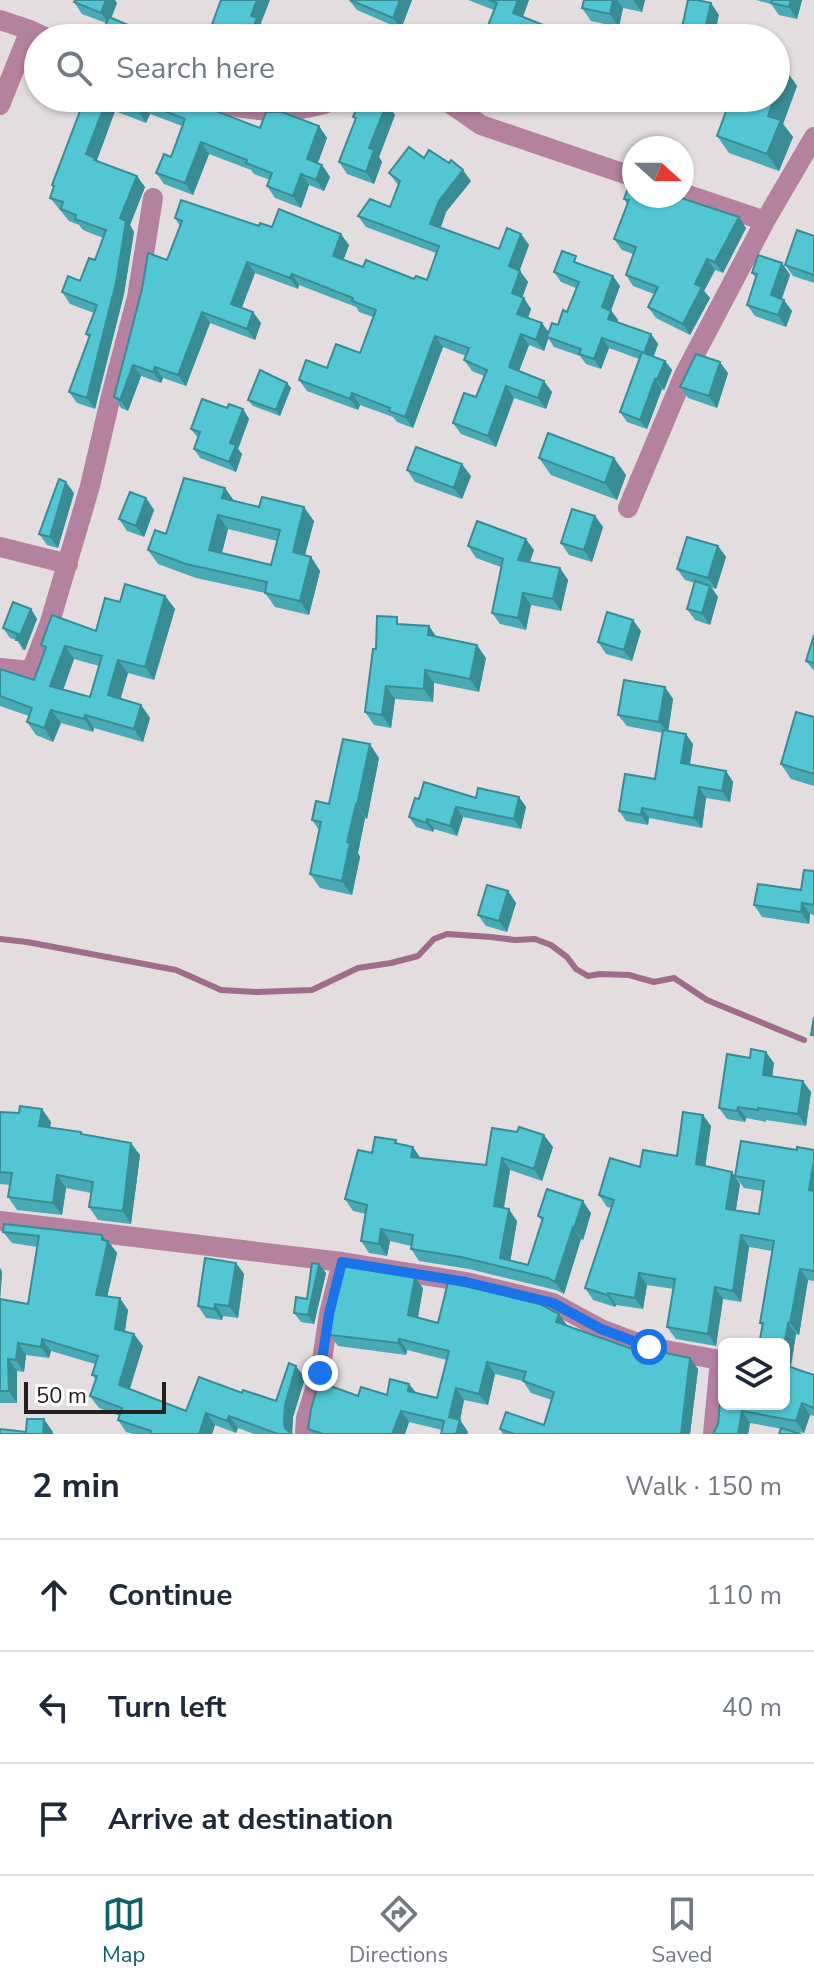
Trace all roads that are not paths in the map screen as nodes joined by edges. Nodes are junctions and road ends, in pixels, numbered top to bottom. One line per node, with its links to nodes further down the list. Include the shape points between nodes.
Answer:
1 (0, 20): 2 (street)
2 (24, 29)
3 (24, 60): 4 (street)
4 (0, 105)
5 (462, 112): 7 (street, via 481,125)
6 (814, 137): 10 (street)
7 (622, 173)
8 (694, 197): 10 (street)
9 (153, 198): 13 (street, via 137,297)
10 (765, 221): 11 (street, via 684,375)
11 (628, 508)
12 (0, 547): 13 (street)
13 (68, 564): 14 (street, via 31,671)
14 (0, 668)
15 (0, 1221): 16 (street)
16 (342, 1262): 17 (street); 18 (street, via 466,1282 553,1303 649,1347 720,1360)
17 (305, 1434)
18 (713, 1434)

